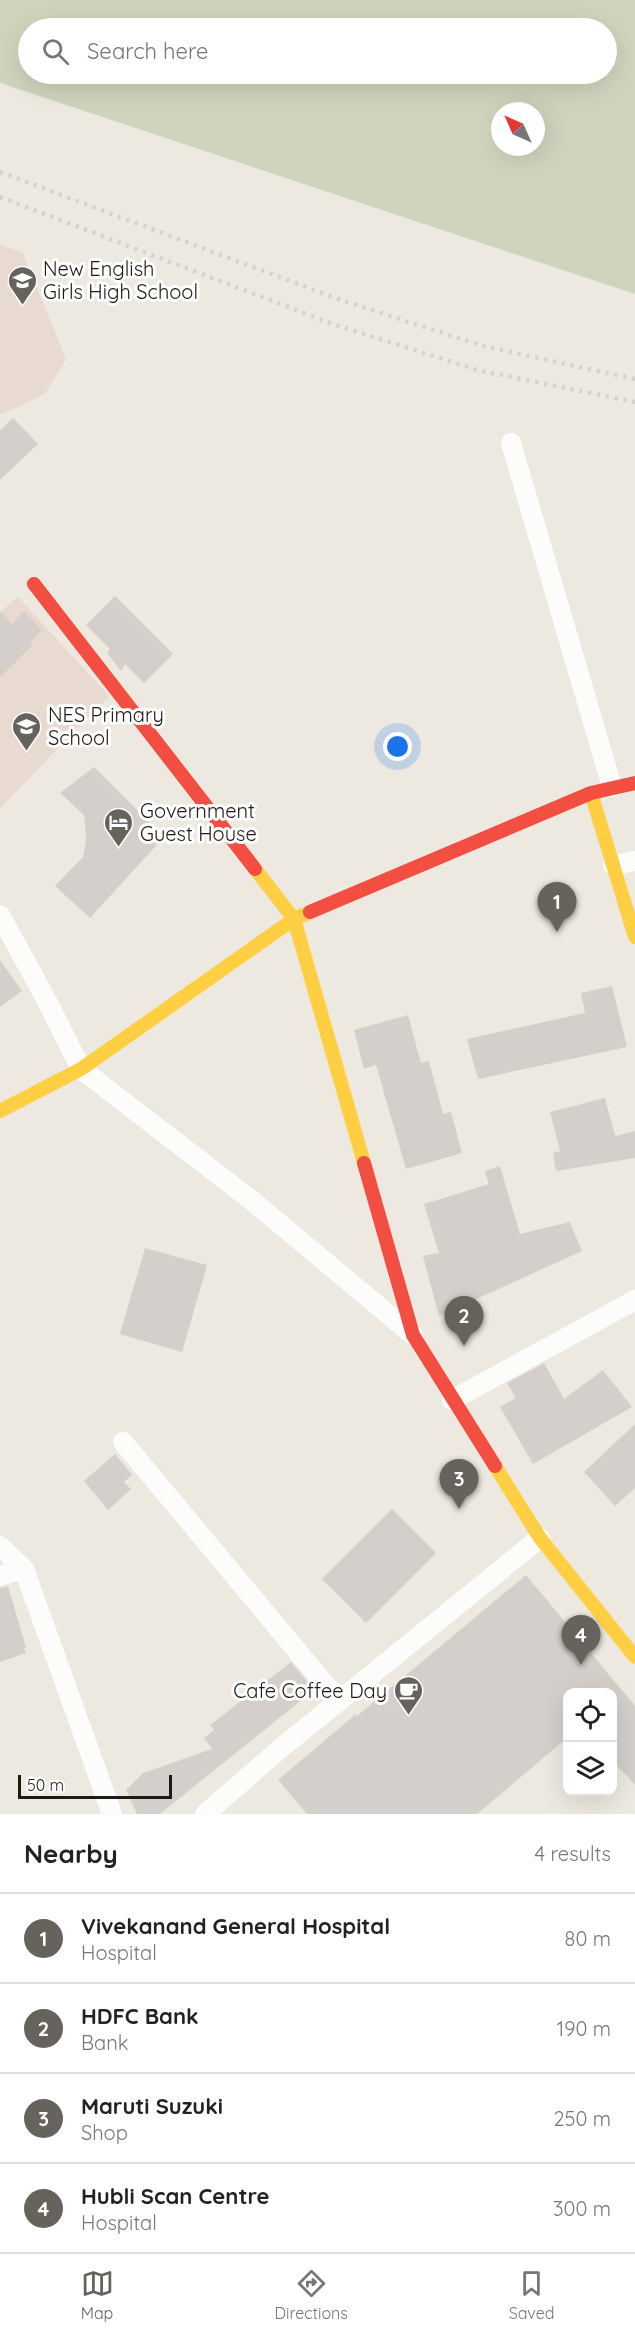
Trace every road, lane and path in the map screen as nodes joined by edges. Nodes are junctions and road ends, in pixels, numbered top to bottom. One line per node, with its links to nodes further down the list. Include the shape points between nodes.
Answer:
1 (511, 443): 4 (street)
2 (34, 584): 9 (street)
3 (635, 783): 4 (street)
4 (612, 787): 5 (street)
5 (591, 793): 7 (street); 9 (street)
6 (635, 861): 7 (street)
7 (613, 865): 10 (street)
8 (0, 915): 11 (street)
9 (294, 919): 11 (street); 14 (street)
10 (635, 937)
11 (81, 1069): 12 (street); 14 (street, via 250,1199)
12 (0, 1111)
13 (635, 1300): 15 (street)
14 (413, 1335): 15 (street)
15 (452, 1400): 17 (street)
16 (123, 1443): 22 (street)
17 (540, 1538): 21 (street); 22 (street)
18 (0, 1546): 19 (street)
19 (24, 1569): 20 (street); 23 (street)
20 (0, 1576)
21 (635, 1657)
22 (339, 1701): 24 (street)
23 (112, 1814)
24 (205, 1814)

